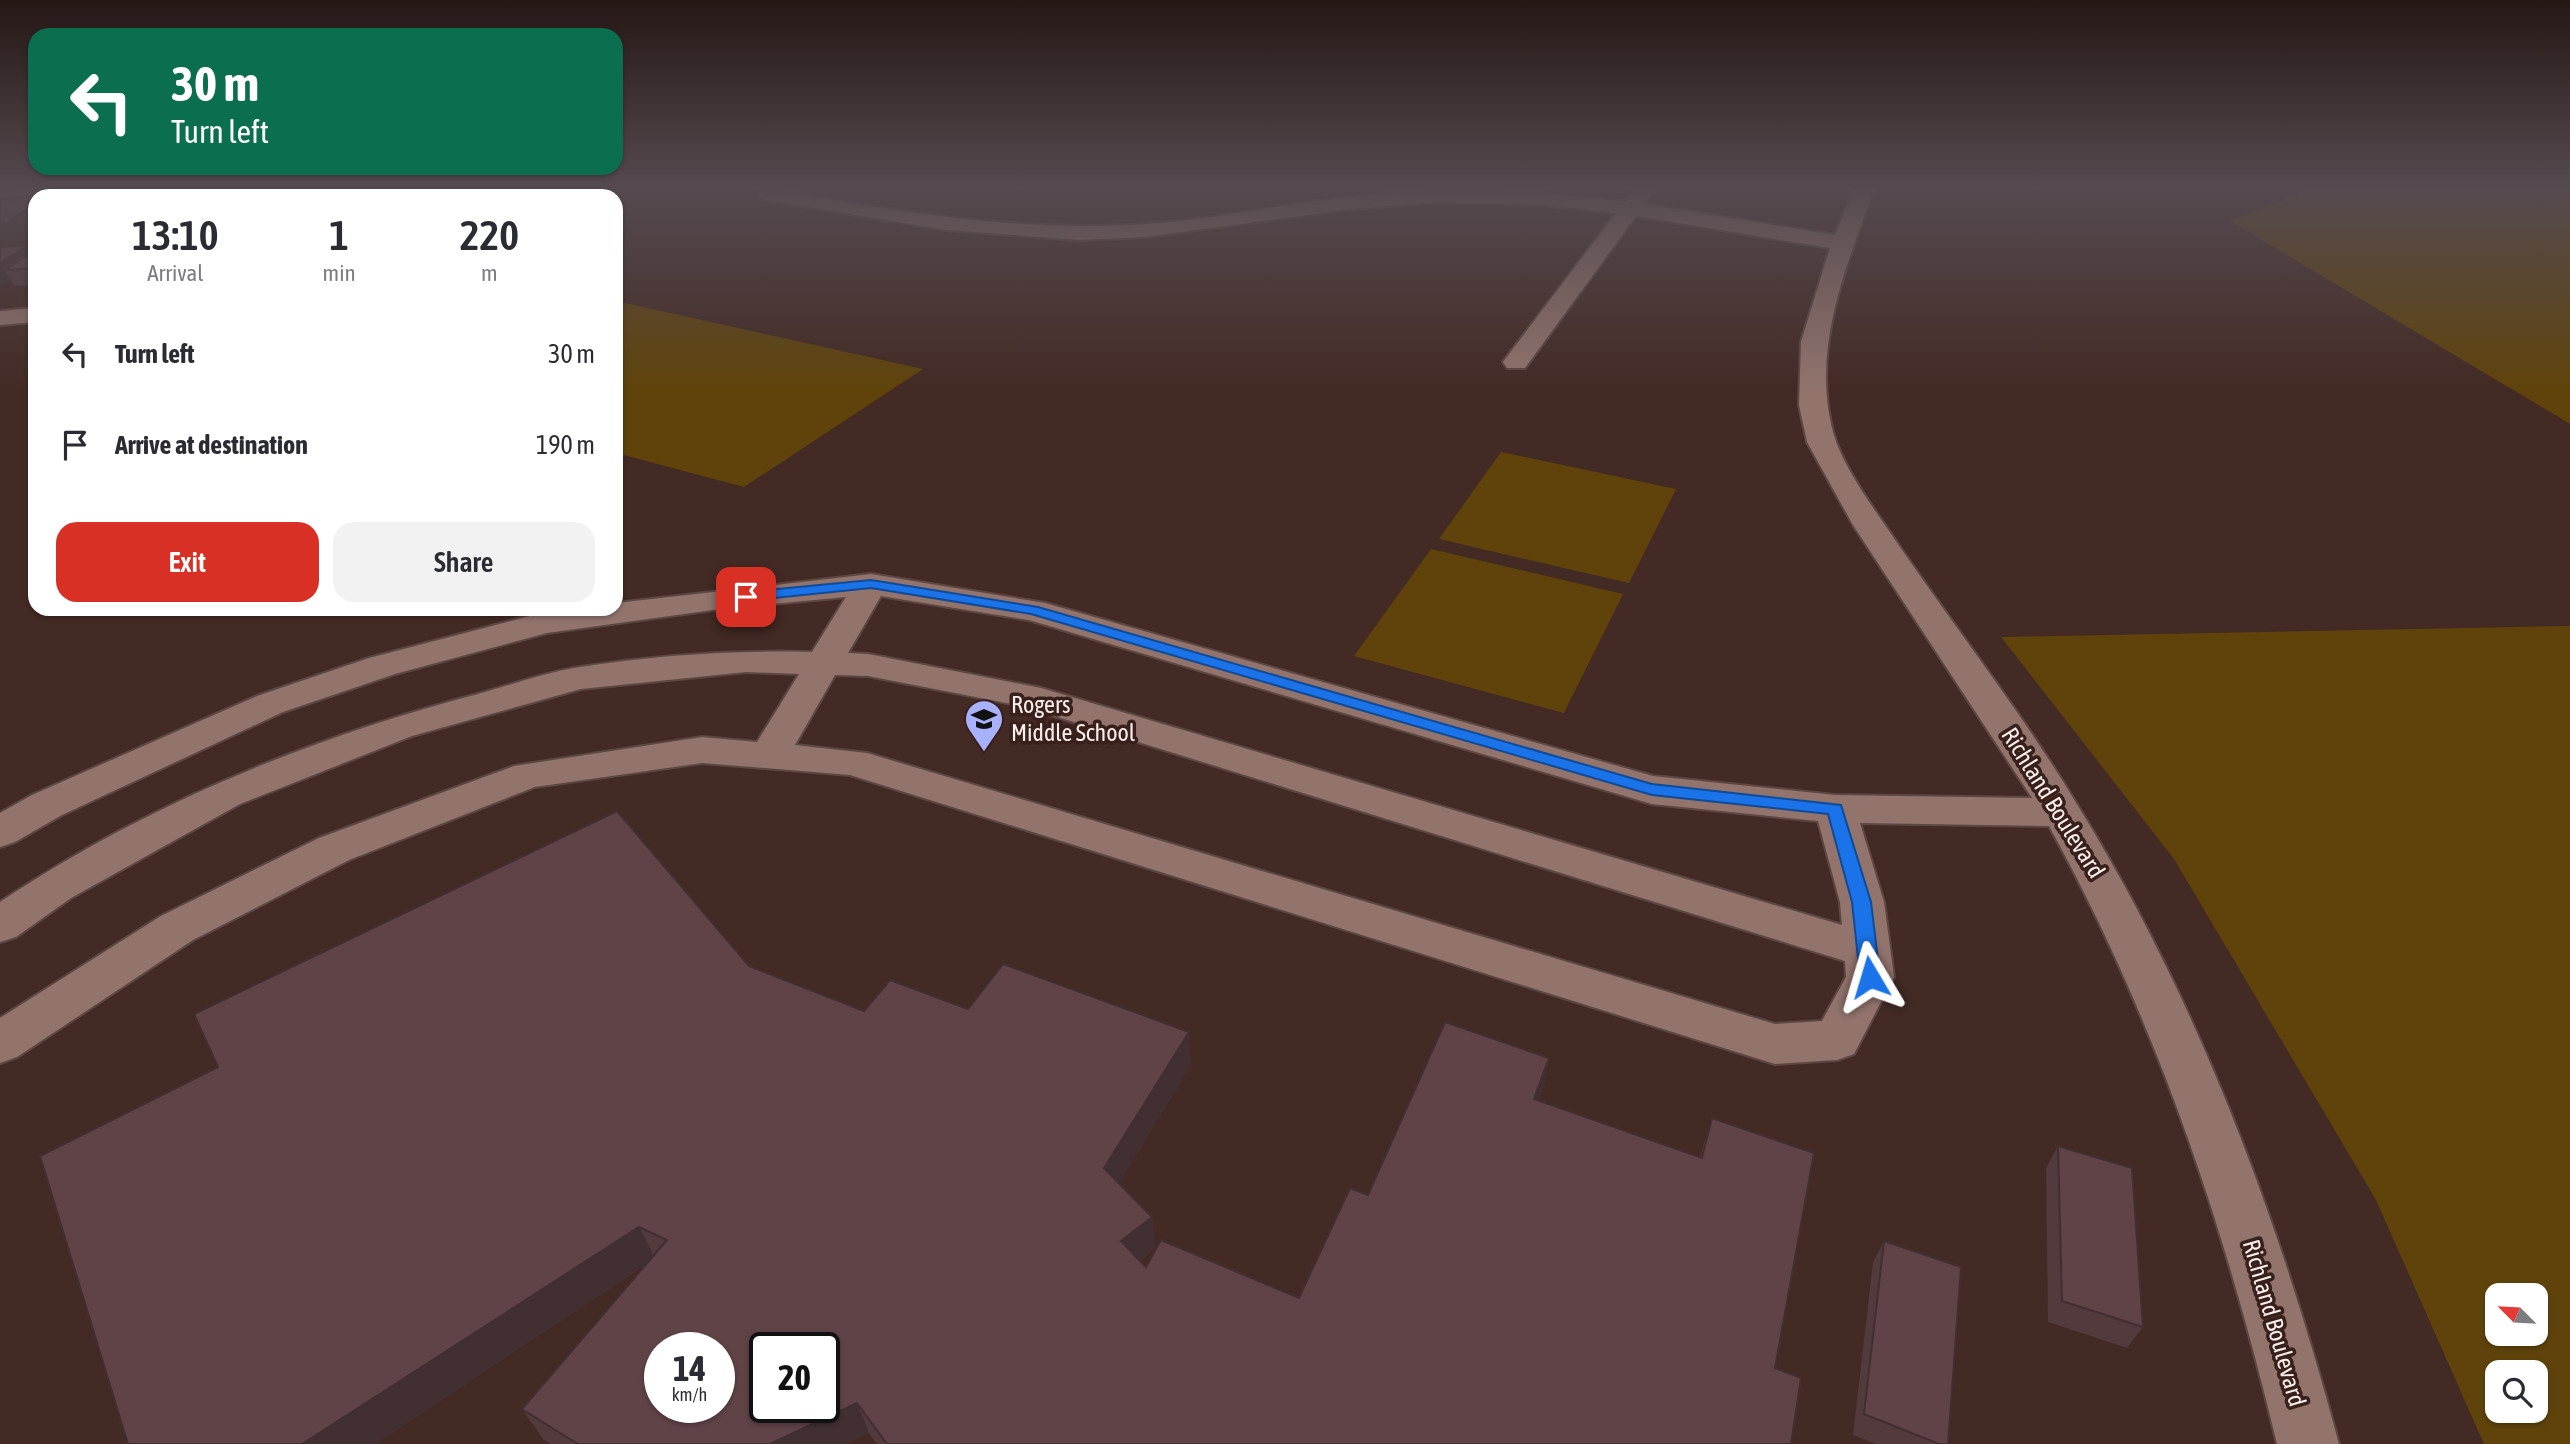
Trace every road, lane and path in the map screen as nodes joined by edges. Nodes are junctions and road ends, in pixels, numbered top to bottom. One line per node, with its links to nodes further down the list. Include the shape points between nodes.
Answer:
1 (1595, 256): 5 (street)
2 (1840, 256): 12 (street, Richland Boulevard, via 1812,341 1809,385 1820,439 1860,513)
3 (28, 316): 4 (street)
4 (0, 318)
5 (1516, 362)
6 (871, 584): 7 (street); 9 (street); 11 (street, via 1033,610 1652,790)
7 (623, 612)
8 (596, 616): 13 (street, via 545,623 382,666 270,704 47,805)
9 (827, 664): 10 (street); 14 (street, via 746,661 579,678 398,727 226,794 55,887); 15 (street, via 868,665 1028,696)
10 (769, 755): 15 (street, via 853,762 1775,1044 1837,1040 1870,977); 16 (street, via 702,750 528,775 334,849 273,879 177,928)
11 (1835, 809): 12 (street); 15 (street, via 1862,902)
12 (2061, 811): 17 (street, Richland Boulevard, via 2128,932 2203,1104 2264,1283)
13 (0, 832)
14 (0, 925)
15 (1867, 950)
16 (0, 1043)
17 (2308, 1444)

